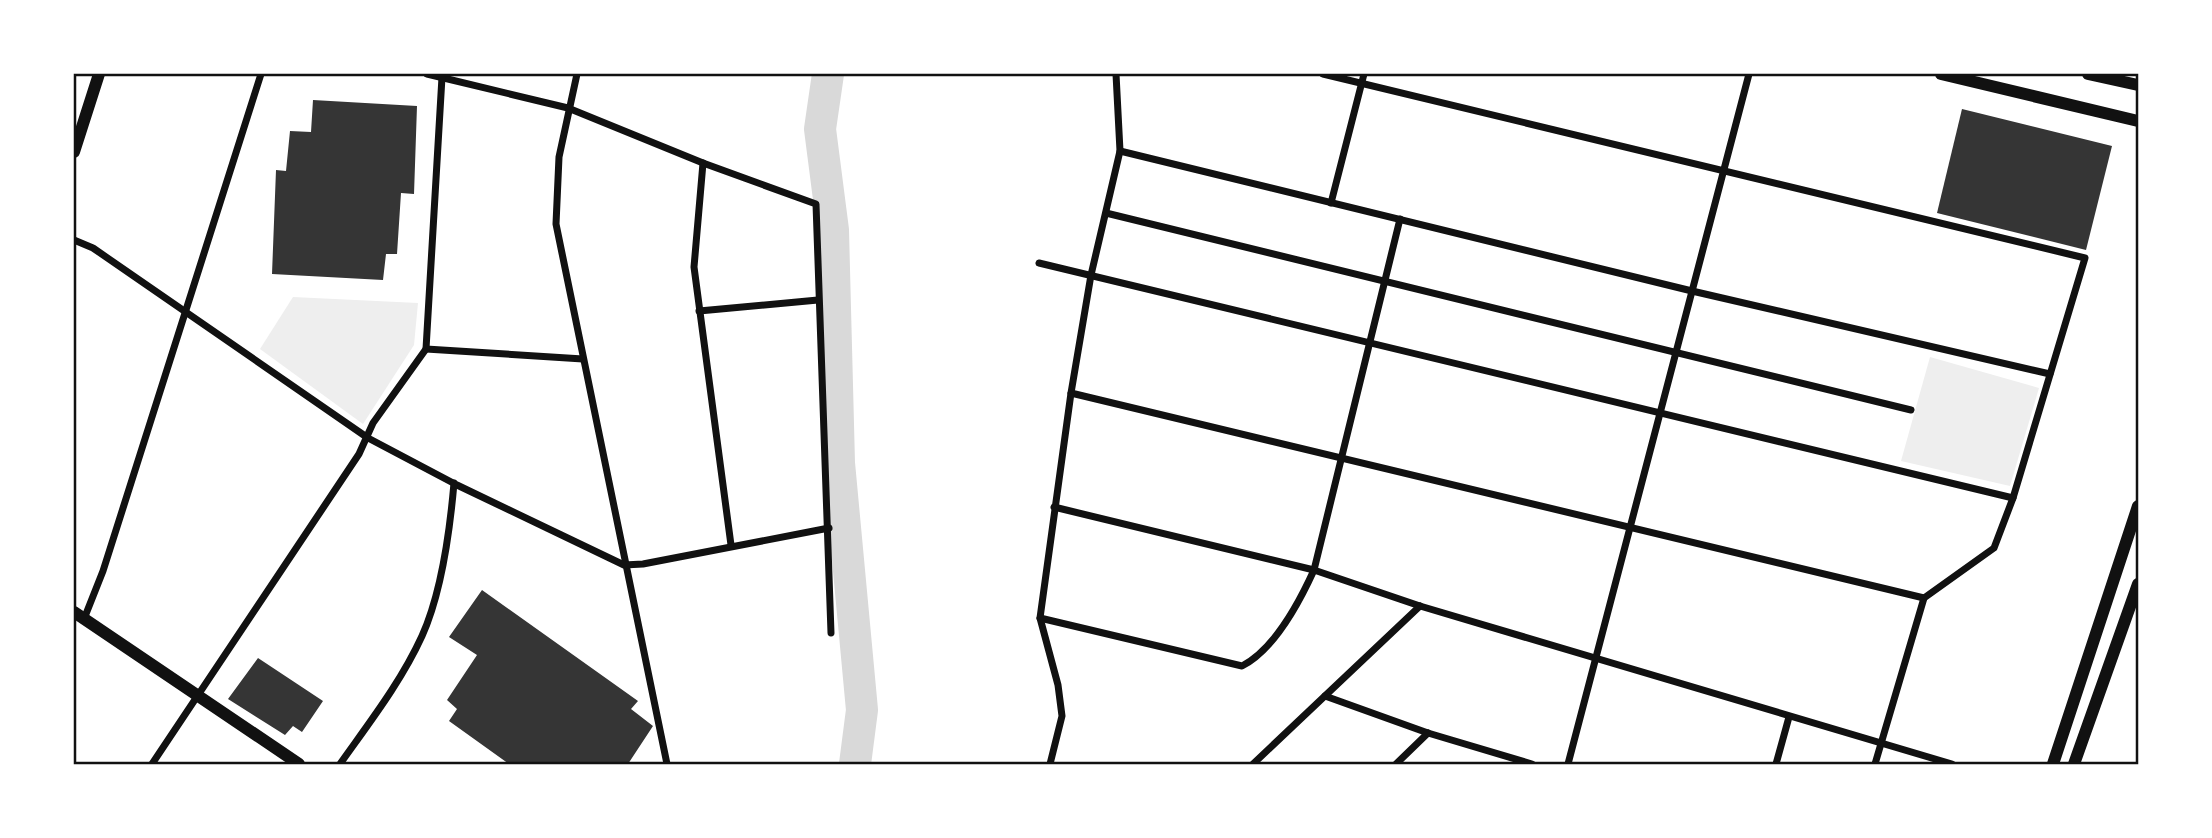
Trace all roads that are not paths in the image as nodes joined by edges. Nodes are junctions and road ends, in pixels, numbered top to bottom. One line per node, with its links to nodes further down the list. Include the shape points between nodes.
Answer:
1 (99, 74): 17 (street)
2 (261, 74): 29 (street)
3 (427, 74): 11 (street)
4 (577, 74): 14 (street)
5 (1116, 74): 16 (street)
6 (1323, 74): 12 (street)
7 (1364, 74): 12 (street)
8 (1749, 74): 19 (street)
9 (1941, 74): 15 (street)
10 (2088, 74): 13 (street)
11 (442, 77): 14 (street); 32 (street)
12 (1362, 83): 19 (street); 20 (street)
13 (2138, 85)
14 (568, 108): 18 (street); 34 (street, via 559,156 556,224)
15 (2138, 121)
16 (1120, 151): 20 (street); 21 (street)
17 (74, 152)
18 (703, 163): 28 (street, via 816,204); 30 (street, via 694,267)
19 (1723, 170): 27 (street); 35 (street, via 2085,258)
20 (1331, 202): 22 (street)
21 (1106, 213): 25 (street); 26 (street)
22 (1400, 219): 26 (street); 27 (street)
23 (74, 240): 29 (street)
24 (1038, 263): 25 (street)
25 (1091, 275): 31 (street); 36 (street)
26 (1386, 281): 31 (street); 33 (street)
27 (1692, 291): 33 (street); 35 (street)
28 (818, 300): 30 (street); 46 (street)
29 (184, 310): 39 (street); 53 (street, via 107,559)
30 (699, 311): 47 (street)
31 (1371, 344): 38 (street); 40 (street)
32 (426, 349): 34 (street); 39 (street, via 373,423)
33 (1676, 351): 37 (street); 38 (street)
34 (583, 359): 48 (street)
35 (2050, 374): 42 (street)
36 (1071, 393): 40 (street); 44 (street)
37 (1911, 410)
38 (1660, 411): 42 (street); 45 (street)
39 (368, 438): 41 (street); 57 (street)
40 (1343, 457): 45 (street); 49 (street)
41 (453, 483): 48 (street); 64 (street, via 449,538 423,634 396,685)
42 (2013, 498): 51 (street, via 1994,548)
43 (2138, 506): 74 (street)
44 (1054, 507): 49 (street); 54 (street)
45 (1631, 527): 51 (street); 56 (street)
46 (829, 528): 47 (street); 55 (street)
47 (731, 545): 48 (street)
48 (624, 565): 65 (street)
49 (1314, 570): 52 (street); 54 (street, via 1302,596 1257,658 1242,666)
50 (2138, 584): 75 (street)
51 (1924, 598): 61 (street)
52 (1420, 606): 56 (street); 58 (street)
53 (79, 615): 57 (street)
54 (1040, 618): 66 (street, via 1062,716)
55 (831, 633)
56 (1597, 660): 59 (street); 70 (street)
57 (197, 696): 62 (street); 63 (street)
58 (1325, 696): 60 (street); 67 (street)
59 (1789, 717): 61 (street); 71 (street)
60 (1428, 733): 68 (street); 69 (street)
61 (1881, 744): 72 (street); 73 (street)
62 (152, 765)
63 (299, 765)
64 (340, 765)
65 (667, 765)
66 (1050, 765)
67 (1252, 765)
68 (1396, 765)
69 (1532, 765)
70 (1568, 765)
71 (1776, 765)
72 (1875, 765)
73 (1952, 765)
74 (2053, 765)
75 (2074, 765)

